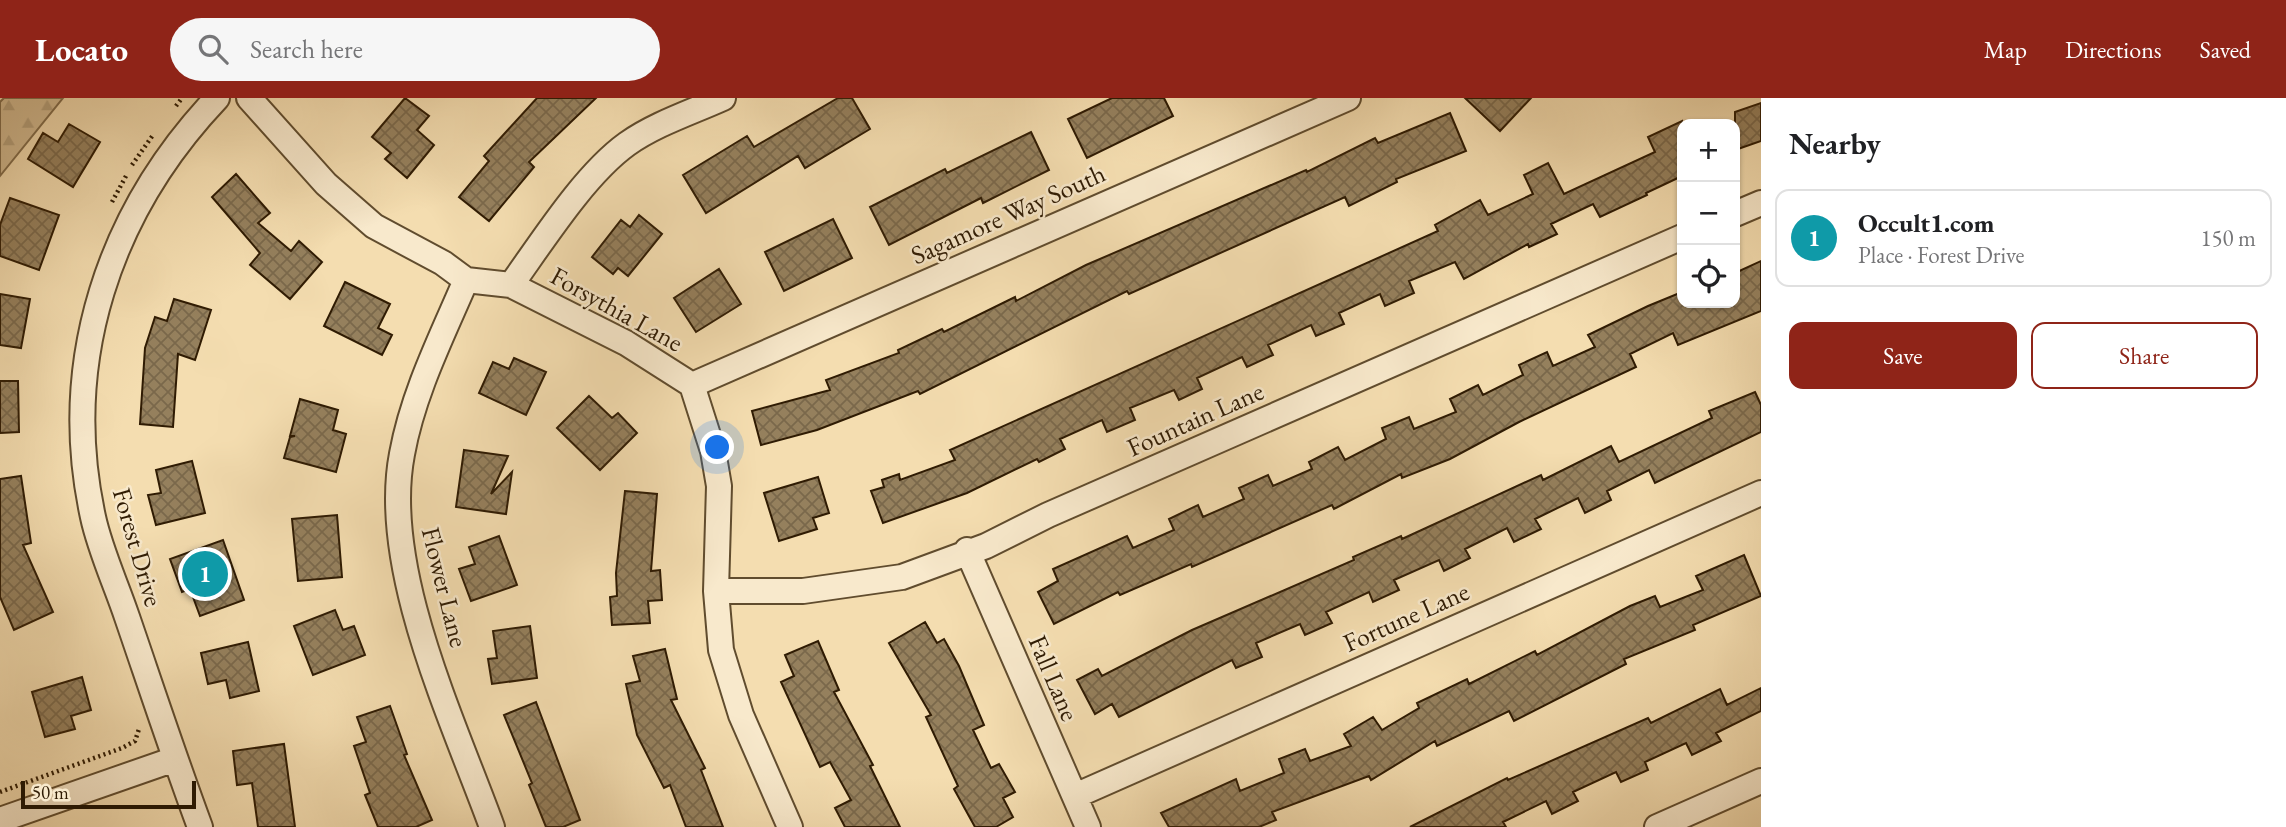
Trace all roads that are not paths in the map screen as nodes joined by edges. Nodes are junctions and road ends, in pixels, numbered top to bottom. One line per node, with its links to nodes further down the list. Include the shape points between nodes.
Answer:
1 (217, 98): 14 (street, Forest Drive, via 176,144 126,224 100,294 85,371 83,449 93,518)
2 (249, 98): 8 (street, Forsythia Lane, via 326,184 374,226)
3 (723, 98): 9 (street, via 625,145 598,170)
4 (1348, 98): 10 (street, Sagamore Way South)
5 (1761, 203): 6 (street)
6 (1740, 212)
7 (1677, 239): 12 (street, Fountain Lane)
8 (466, 280): 9 (street, Forsythia Lane); 19 (street, Flower Lane, via 419,391 401,455 398,513 418,624)
9 (511, 285): 10 (street, Forsythia Lane, via 626,343)
10 (692, 385): 13 (street, Forsythia Lane, via 719,486)
11 (1761, 493): 16 (street, Fortune Lane)
12 (967, 550): 13 (street, Fountain Lane, via 902,577 866,584 803,591); 16 (street, Fall Lane)
13 (716, 591): 20 (street, Forsythia Lane, via 721,650 741,715)
14 (175, 758): 17 (street); 18 (street, Forest Drive)
15 (1761, 781): 22 (street)
16 (1075, 796): 21 (street, Fall Lane)
17 (0, 820)
18 (200, 827)
19 (492, 827)
20 (790, 827)
21 (1088, 827)
22 (1657, 827)

